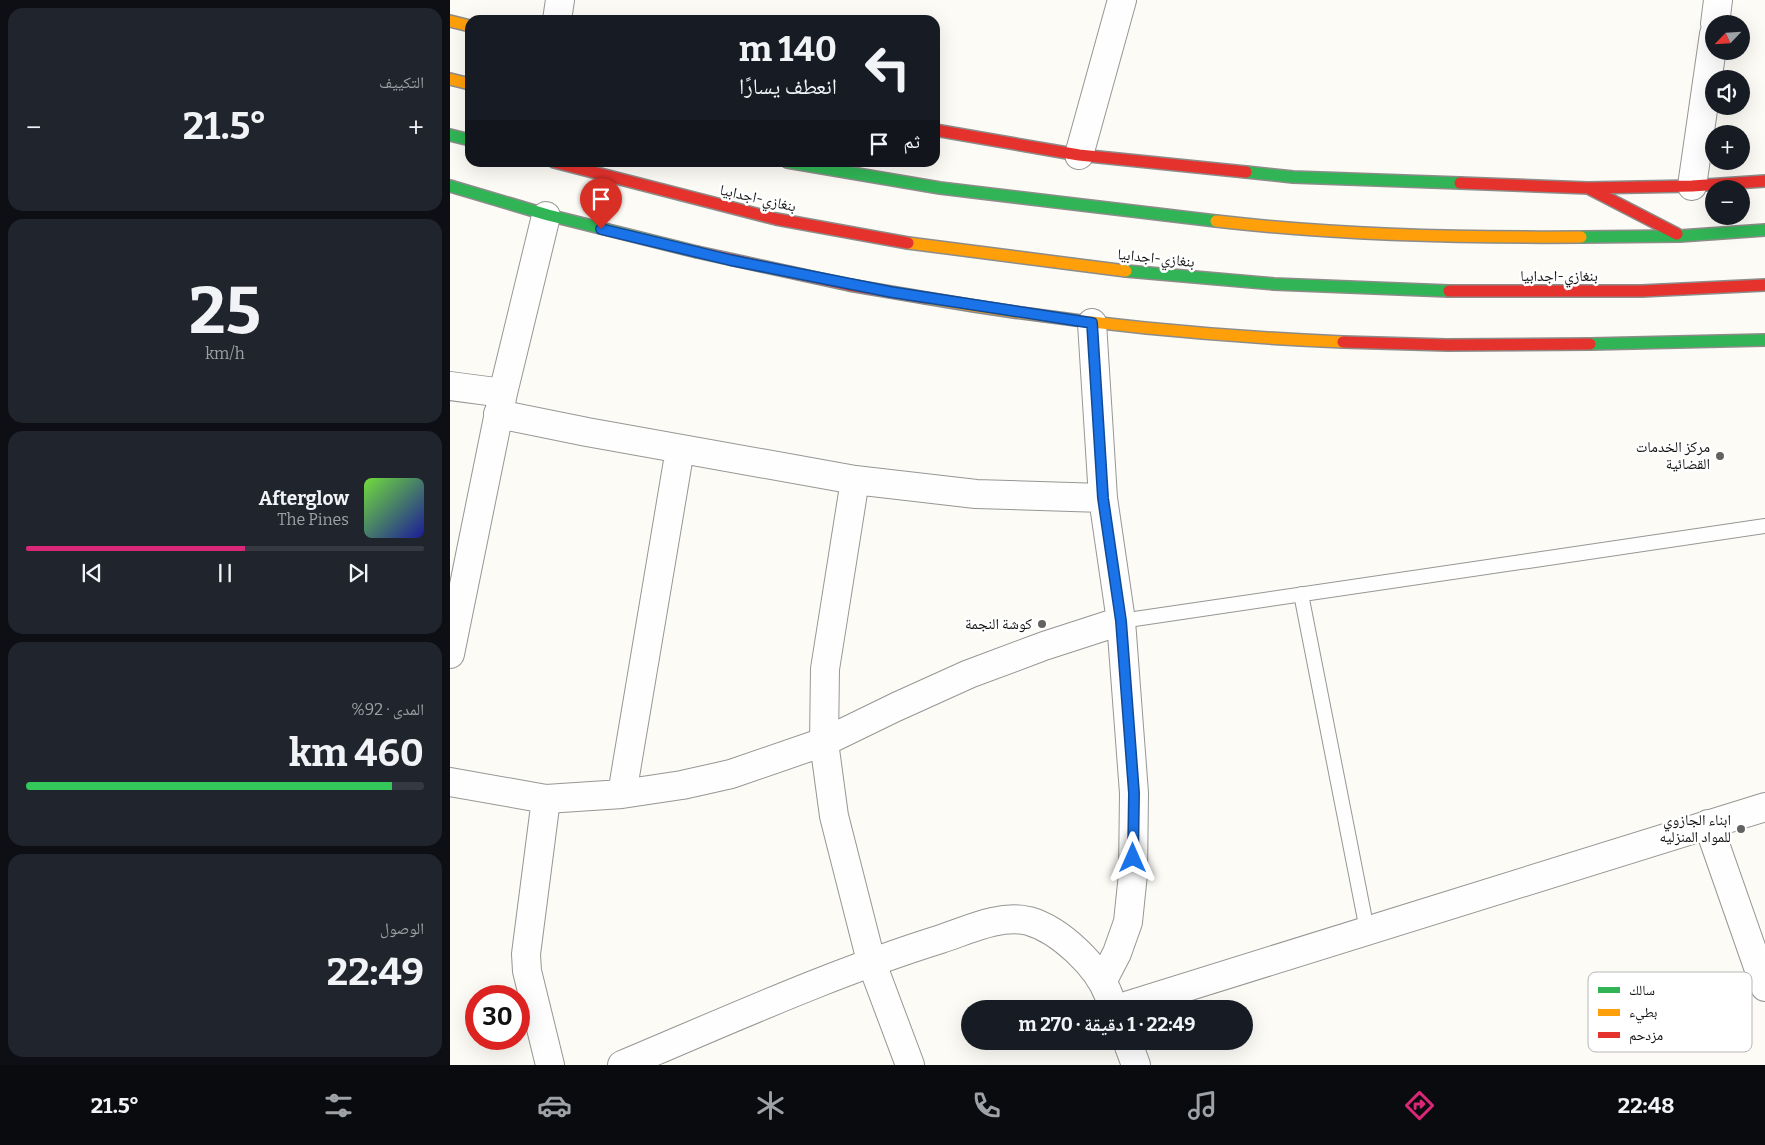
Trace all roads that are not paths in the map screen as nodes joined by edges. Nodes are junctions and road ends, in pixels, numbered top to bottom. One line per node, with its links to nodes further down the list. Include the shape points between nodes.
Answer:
1 (560, 0): 4 (street)
2 (1122, 0): 14 (street)
3 (1718, 0): 5 (street)
4 (558, 15)
5 (1716, 15)
6 (450, 20): 7 (main road)
7 (465, 24)
8 (1710, 60): 19 (street)
9 (450, 79): 10 (main road)
10 (465, 83)
11 (940, 131): 14 (main road)
12 (450, 135): 13 (main road)
13 (465, 139)
14 (1079, 155): 20 (main road, via 1293,177)
15 (573, 167): 24 (main road, بنغازي-اجدابيا, via 784,221 976,252 1262,284 1453,292 1675,290)
16 (817, 167): 23 (main road, via 940,188 1276,228 1450,238)
17 (1765, 181): 19 (main road)
18 (450, 186): 21 (main road)
19 (1692, 186): 20 (main road)
20 (1588, 188): 23 (main road)
21 (546, 216): 25 (main road, via 749,264 909,295); 28 (street)
22 (1765, 230): 23 (main road)
23 (1680, 236)
24 (1765, 285)
25 (1092, 323): 26 (main road, via 1259,337 1454,344); 31 (street)
26 (1765, 340)
27 (450, 386): 28 (street)
28 (500, 404): 29 (street); 33 (street)
29 (680, 449): 30 (street); 39 (street)
30 (855, 480): 31 (street, via 976,494); 37 (street, via 825,669)
31 (1103, 498): 35 (street)
32 (1765, 526): 34 (lane)
33 (457, 578): 36 (street)
34 (1301, 594): 35 (lane); 43 (lane)
35 (1121, 621): 37 (street, via 969,674); 45 (street, via 1134,793 1133,874 1128,922)
36 (450, 654)
37 (824, 742): 39 (street, via 731,774); 44 (street, via 834,816)
38 (450, 782): 40 (street)
39 (622, 794): 40 (street)
40 (546, 798): 50 (street, via 526,954 527,971)
41 (1765, 807): 42 (street)
42 (1708, 824): 43 (street); 46 (street)
43 (1367, 930): 48 (street)
44 (871, 961): 45 (street, via 999,920 1028,921 1060,934); 51 (street); 52 (street)
45 (1103, 980): 47 (street)
46 (1765, 986)
47 (1111, 1000)
48 (1144, 1000)
49 (1130, 1050): 53 (street)
50 (550, 1065)
51 (622, 1065)
52 (910, 1065)
53 (1136, 1065)

